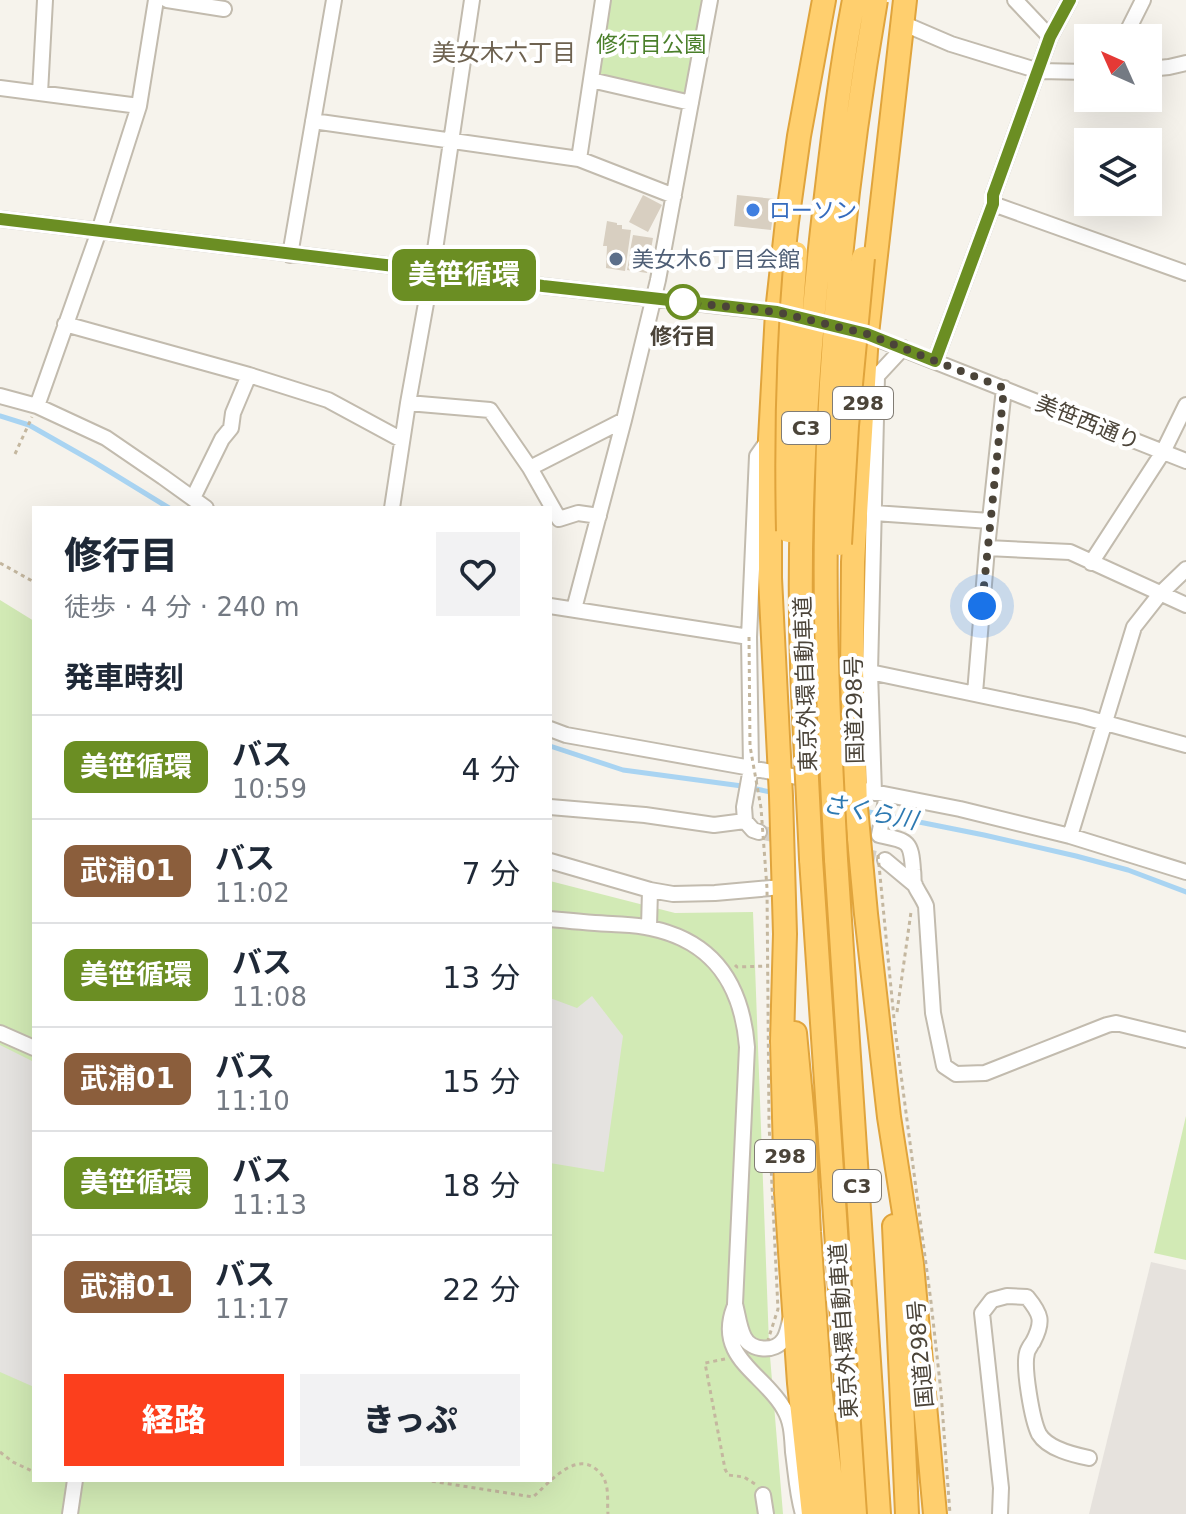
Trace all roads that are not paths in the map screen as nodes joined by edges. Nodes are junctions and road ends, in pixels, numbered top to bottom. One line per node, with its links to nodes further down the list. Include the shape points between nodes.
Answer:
1 (45, 0): 27 (street)
2 (156, 0): 29 (street)
3 (167, 0): 17 (street)
4 (334, 0): 30 (street)
5 (472, 0): 31 (street)
6 (603, 0): 25 (street)
7 (710, 0): 28 (street)
8 (824, 0): 41 (highway, 298, via 799,136)
9 (836, 0): 74 (highway, bridge, via 807,161 788,359 788,531)
10 (854, 0): 74 (highway, 東京外環自動車道 / C3, bridge, via 813,315 802,528)
11 (876, 0): 77 (highway, 東京外環自動車道 / C3, bridge, via 850,179 833,369 826,523)
12 (895, 0): 77 (highway, bridge, via 847,426)
13 (905, 0): 18 (highway, 国道298号 / 298)
14 (1015, 0): 20 (street)
15 (1070, 0): 20 (street)
16 (1143, 0): 19 (street)
17 (224, 9)
18 (902, 23): 23 (street); 43 (highway, 国道298号 / 298)
19 (1131, 24)
20 (1050, 37): 23 (street)
21 (1186, 63): 22 (street)
22 (1162, 68)
23 (1039, 71): 24 (street); 34 (street)
24 (1074, 72)
25 (591, 80): 28 (street); 32 (street)
26 (0, 88): 27 (street)
27 (40, 93): 29 (street)
28 (691, 103): 33 (street)
29 (139, 106): 36 (street)
30 (313, 121): 31 (street); 37 (street)
31 (451, 141): 32 (street); 38 (street)
32 (579, 159): 33 (street)
33 (674, 196): 40 (street)
34 (993, 204): 39 (street); 45 (street)
35 (0, 219): 36 (street, 美笹西通り)
36 (99, 231): 37 (street, 美笹西通り); 42 (street)
37 (290, 255): 38 (street, 美笹西通り)
38 (432, 270): 40 (street, 美笹西通り); 49 (street)
39 (1186, 273)
40 (653, 299): 41 (street, 美笹西通り); 52 (street)
41 (777, 312): 43 (street, 美笹西通り); 53 (highway, 298)
42 (65, 324): 46 (street); 51 (street)
43 (867, 334): 44 (street, 美笹西通り); 83 (highway, 国道298号 / 298, via 853,562 852,678)
44 (903, 348): 45 (street, 美笹西通り); 63 (street, via 877,376)
45 (935, 361): 47 (street, 美笹西通り)
46 (249, 375): 54 (street, via 328,400); 58 (street, via 231,428)
47 (1004, 388): 55 (street, 美笹西通り); 65 (street)
48 (0, 396): 51 (street)
49 (408, 403): 54 (street); 57 (street, via 490,410)
50 (1186, 405): 55 (street)
51 (35, 410): 58 (street, via 106,438)
52 (624, 420): 57 (street); 64 (street)
53 (770, 439): 73 (street, via 757,456); 82 (highway, 298, via 770,578)
54 (402, 440): 60 (street)
55 (1163, 452): 56 (street, 美笹西通り); 67 (street)
56 (1186, 461)
57 (530, 468): 61 (street)
58 (193, 498): 59 (street)
59 (203, 506)
60 (392, 506)
61 (552, 506)
62 (552, 507): 64 (street, via 559,519 578,513)
63 (874, 513): 65 (street); 75 (street)
64 (599, 516): 72 (street)
65 (990, 521): 66 (street)
66 (987, 548): 67 (street, via 1070,552); 76 (street)
67 (1091, 563): 69 (street)
68 (1186, 569): 69 (street)
69 (1160, 594): 70 (street); 78 (street, via 1134,627)
70 (1186, 605)
71 (552, 606): 72 (street)
72 (574, 609): 73 (street)
73 (749, 637): 81 (street)
74 (802, 664): 111 (highway, 東京外環自動車道 / C3, bridge)
75 (870, 672): 76 (street); 83 (street)
76 (975, 693): 78 (street)
77 (829, 717): 112 (highway, 東京外環自動車道 / C3, bridge)
78 (1104, 721): 80 (street); 87 (street)
79 (552, 730): 81 (street)
80 (1186, 745)
81 (750, 772): 82 (street); 85 (street)
82 (780, 785): 83 (street); 92 (highway, 298)
83 (866, 801): 87 (street, via 960,809); 91 (street, via 879,835 908,844); 100 (highway, 国道298号 / 298, via 866,914)
84 (552, 807): 85 (street, via 714,825)
85 (744, 814): 86 (street)
86 (759, 832)
87 (1070, 836): 90 (street)
88 (881, 858): 91 (street)
89 (552, 862): 93 (street)
90 (1186, 872)
91 (915, 885): 98 (street, via 926,906 933,1013 944,1066 956,1074 985,1073 1116,1023)
92 (774, 888): 93 (street, via 673,894); 96 (highway, 298)
93 (650, 890): 95 (street)
94 (552, 919): 95 (street)
95 (649, 927): 101 (street, via 685,939 708,955 732,985 745,1026)
96 (785, 934): 102 (highway, 298, via 783,1104); 110 (highway, via 820,1387)
97 (0, 1033): 99 (street)
98 (1186, 1040)
99 (32, 1047)
100 (889, 1117): 113 (highway); 114 (highway, 国道298号 / 298, via 912,1264)
101 (735, 1304): 102 (street, via 744,1337 763,1349 784,1340); 108 (street, via 730,1318 736,1353 787,1413)
102 (793, 1304): 109 (highway, 298)
103 (1089, 1458): 115 (street, via 1073,1455 1040,1435 1027,1387 1027,1352 1040,1326 1038,1310 1027,1297 992,1300 982,1313)
104 (75, 1482): 106 (street)
105 (763, 1495): 107 (street)
106 (70, 1514)
107 (766, 1514)
108 (803, 1514)
109 (813, 1514)
110 (835, 1514)
111 (855, 1514)
112 (879, 1514)
113 (907, 1514)
114 (935, 1514)
115 (1000, 1514)

